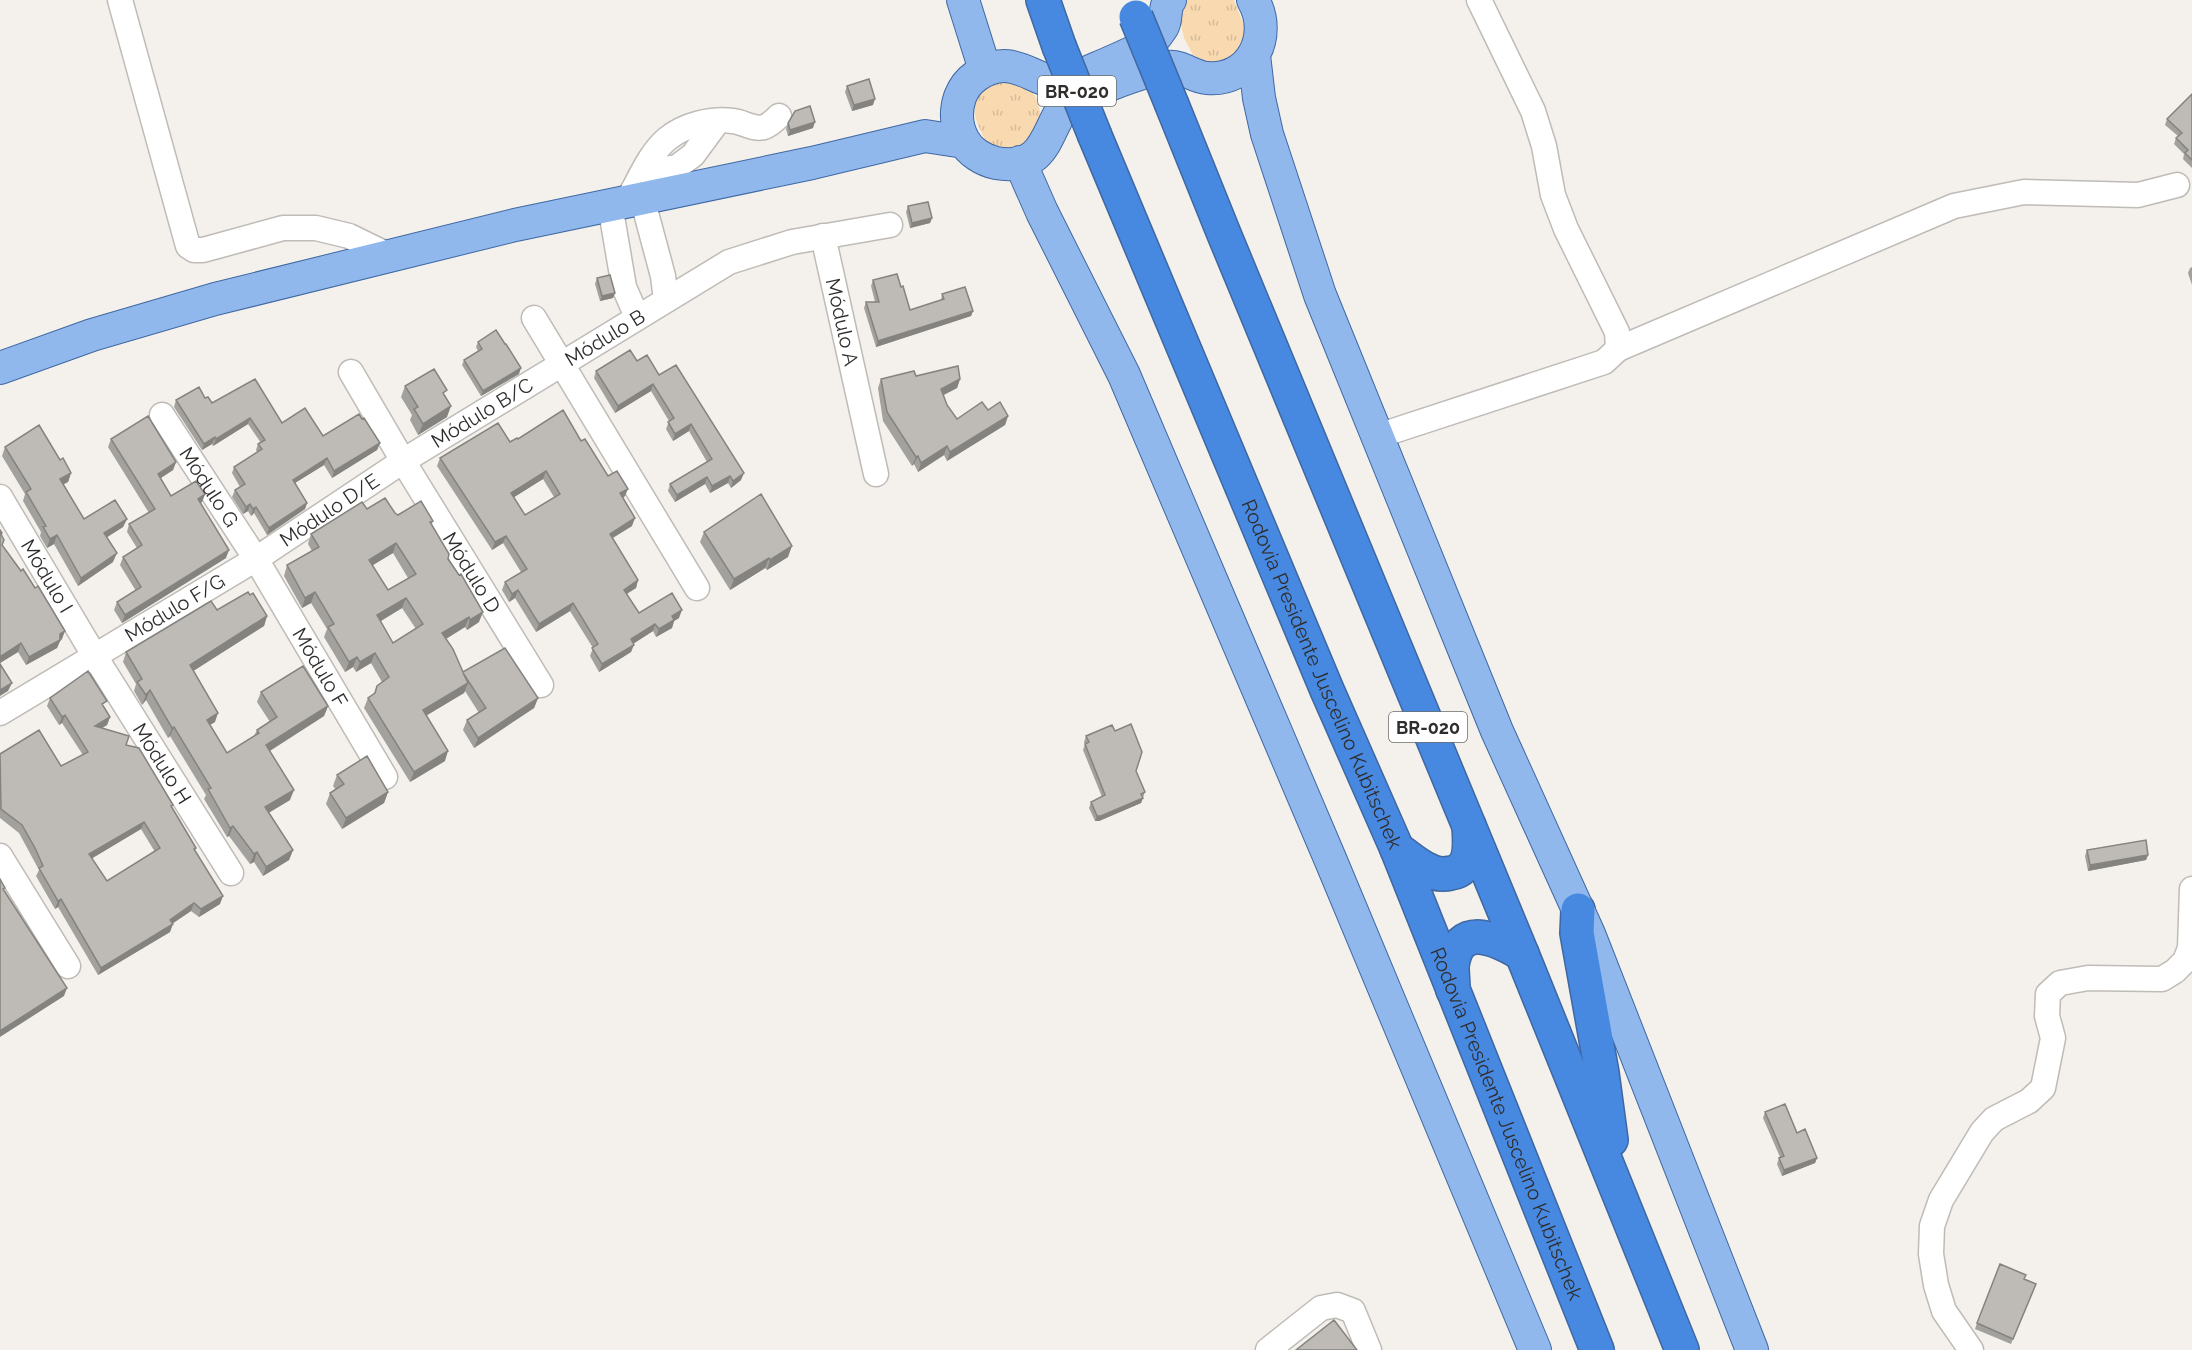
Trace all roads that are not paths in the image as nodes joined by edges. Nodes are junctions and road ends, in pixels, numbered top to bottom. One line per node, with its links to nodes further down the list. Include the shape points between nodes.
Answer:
1 (120, 0): 19 (street, via 188,246 203,250 283,228 316,228 349,236)
2 (963, 0): 9 (main road)
3 (1043, 0): 39 (highway, Rodovia Presidente Juscelino Kubitschek / BR-020, bridge, via 1095,136)
4 (1170, 0): 9 (main road, via 1164,24 1148,45 1065,82 1047,80 1025,69 1001,66)
5 (1253, 0): 8 (main road, via 1262,25)
6 (1479, 0): 23 (street, via 1533,111 1553,195 1617,332)
7 (1133, 8): 38 (highway, BR-020, bridge)
8 (1254, 55): 14 (main road, via 1245,66 1221,78 1194,75 1174,66 1155,69 1073,99 1061,112 1044,145); 28 (main road, via 1266,134 1281,181 1320,295)
9 (985, 70): 10 (main road, via 961,94)
10 (957, 111): 12 (main road); 13 (main road)
11 (779, 116): 16 (street, via 764,127 718,122 693,155)
12 (925, 136): 13 (main road); 16 (main road, via 812,163)
13 (964, 142): 14 (main road, via 989,161)
14 (1020, 162): 50 (main road, via 1124,375)
15 (2176, 185): 23 (street, via 2138,195 2024,192 1954,206)
16 (631, 194): 19 (main road); 20 (street, via 663,276); 21 (street, via 624,287)
17 (890, 225): 18 (street)
18 (823, 236): 20 (street, Módulo B, via 729,262); 30 (street, Módulo A)
19 (390, 256): 25 (main road, via 215,299 92,335)
20 (666, 300): 21 (street, Módulo B)
21 (637, 317): 24 (street, Módulo B)
22 (534, 318): 24 (street)
23 (1618, 349): 28 (street, via 1604,362)
24 (561, 364): 29 (street, Módulo B/C); 33 (street, Módulo B)
25 (0, 368)
26 (351, 372): 29 (street, Módulo D)
27 (162, 415): 32 (street, Módulo G)
28 (1378, 436): 43 (main road, via 1497,731)
29 (402, 461): 32 (street, Módulo D/E); 35 (street, Módulo D)
30 (876, 474)
31 (0, 497): 34 (street, Módulo I)
32 (256, 559): 34 (street, Módulo F/G); 37 (street, Módulo F)
33 (697, 588)
34 (94, 655): 36 (street, Módulo F/G); 41 (street, Módulo H)
35 (541, 685)
36 (0, 712)
37 (385, 777)
38 (1469, 826): 39 (highway, via 1468,856 1456,872 1438,874); 44 (highway, BR-020)
39 (1397, 849): 46 (highway, Rodovia Presidente Juscelino Kubitschek / BR-020)
40 (0, 856): 45 (street)
41 (231, 873)
42 (2192, 889): 54 (street, via 2190,948 2175,971 2162,979 2088,978 2060,983 2048,994 2047,1016 2053,1038 2043,1088 2029,1101 1994,1119 1982,1132 1941,1200 1932,1226 1936,1285 1944,1311)
43 (1578, 910): 47 (highway, via 1576,933 1602,1073); 53 (main road)
44 (1522, 954): 46 (highway, via 1492,938 1467,939 1452,965); 47 (highway, BR-020)
45 (68, 966)
46 (1453, 993): 51 (highway, Rodovia Presidente Juscelino Kubitschek / BR-020)
47 (1617, 1186): 52 (highway, BR-020)
48 (1268, 1350): 49 (street, via 1321,1308 1337,1305 1353,1311)
49 (1369, 1350)
50 (1535, 1350)
51 (1597, 1350)
52 (1682, 1350)
53 (1752, 1350)
54 (1971, 1350)

